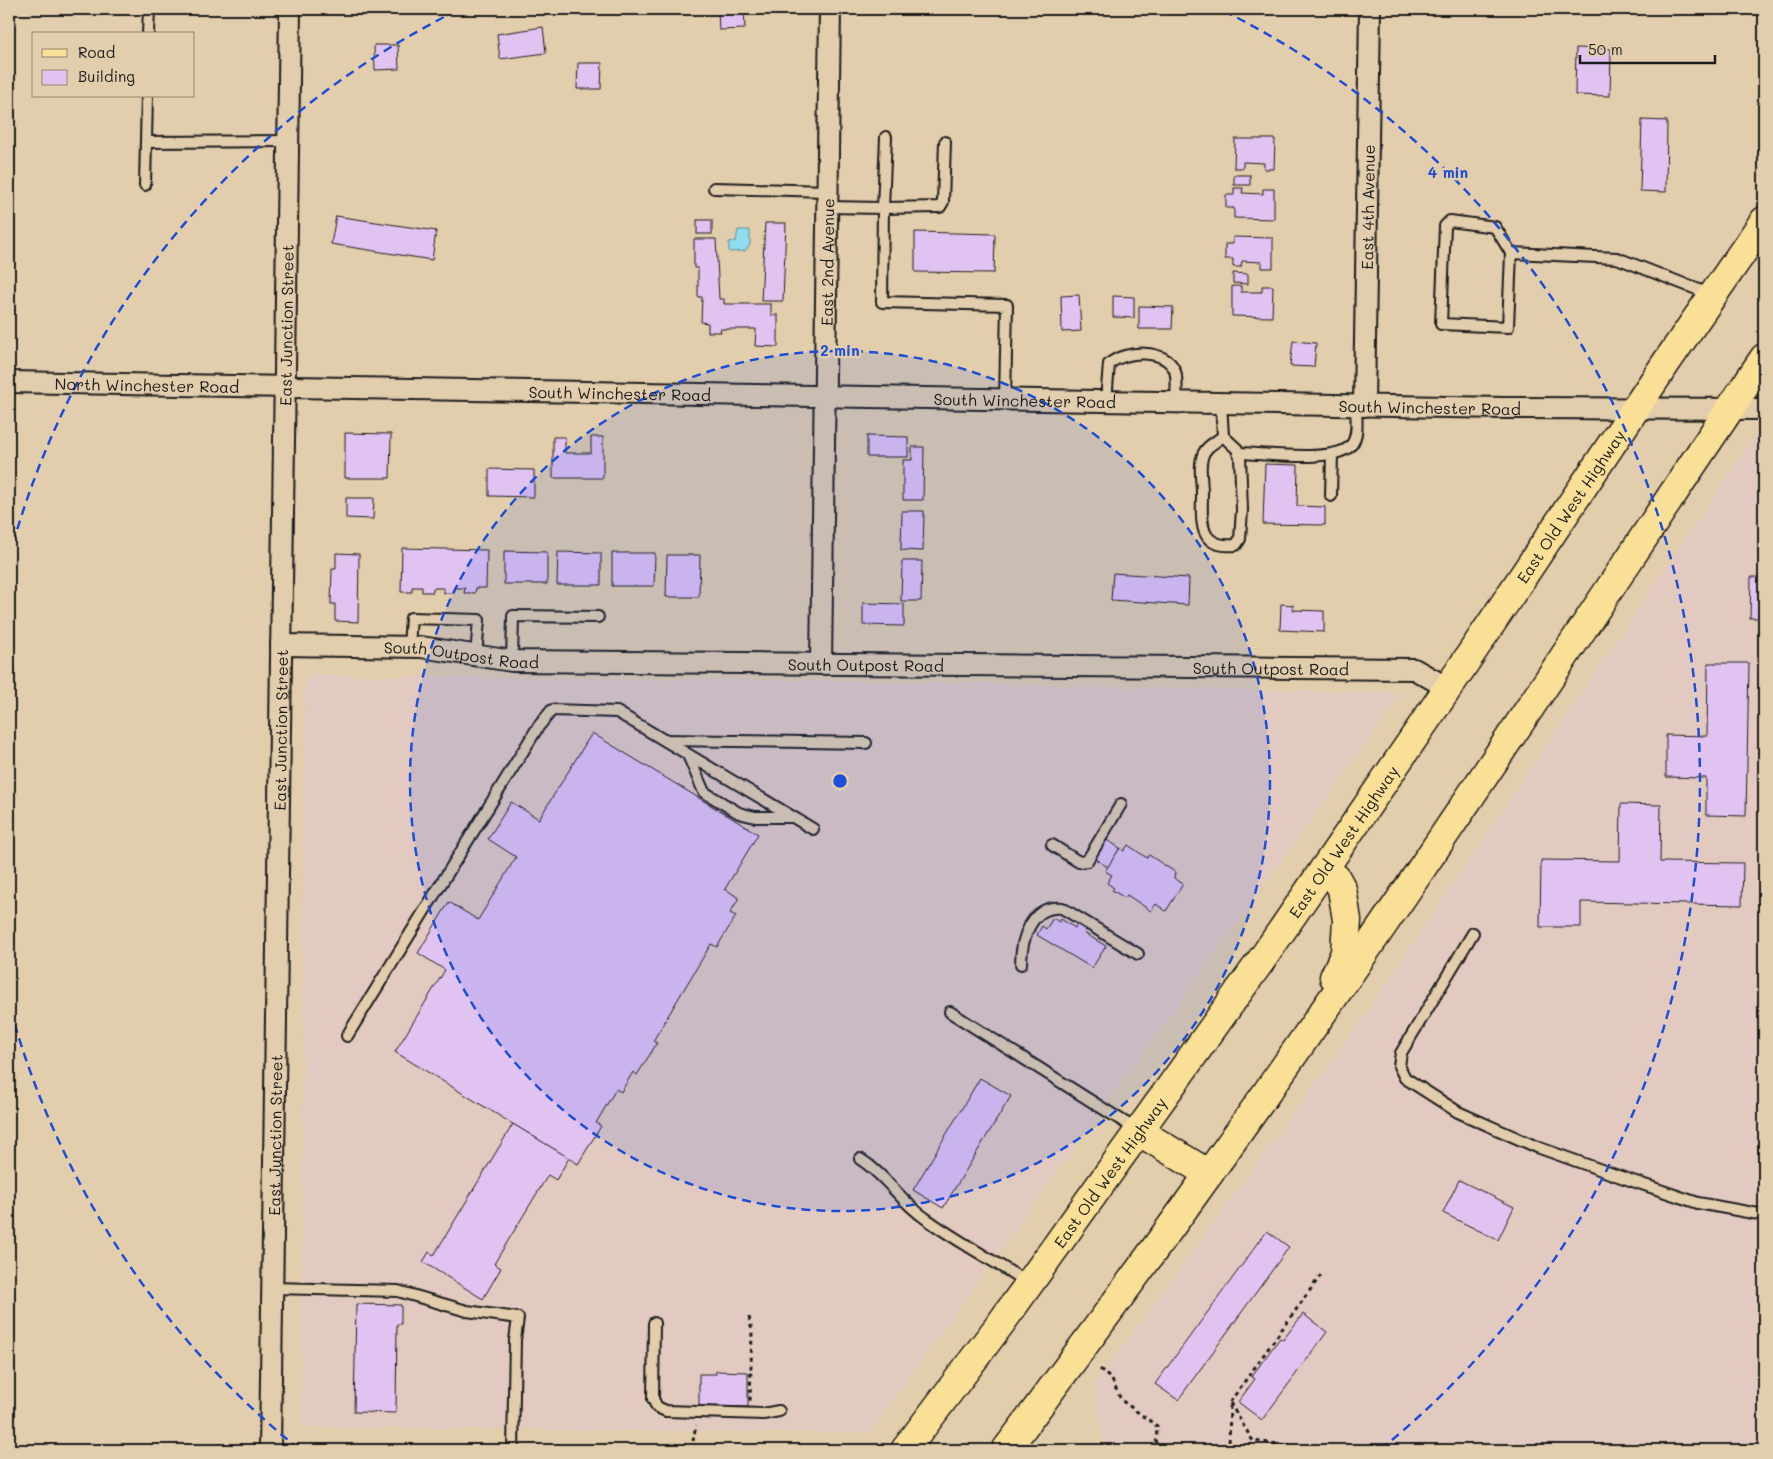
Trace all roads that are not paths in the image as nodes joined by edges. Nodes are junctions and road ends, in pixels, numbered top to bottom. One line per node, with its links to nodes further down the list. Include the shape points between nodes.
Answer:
1 (149, 9): 5 (lane)
2 (290, 9): 9 (street, East Junction Street)
3 (830, 9): 13 (street, East 2nd Avenue)
4 (1370, 9): 26 (street, East 4th Avenue)
5 (148, 32)
6 (147, 98): 8 (lane)
7 (886, 137): 14 (lane)
8 (146, 142): 9 (lane); 11 (lane)
9 (289, 142): 20 (street, East Junction Street)
10 (945, 142): 14 (lane, via 943,202 940,207)
11 (145, 185)
12 (714, 188): 13 (lane)
13 (828, 199): 14 (lane); 21 (street, East 2nd Avenue)
14 (883, 208): 22 (lane, via 882,302 1007,305)
15 (1764, 221): 17 (main road, East Old West Highway)
16 (1511, 253): 16 (lane, via 1508,326 1441,324 1446,226 1450,221 1495,227); 17 (lane, via 1617,258)
17 (1713, 295): 27 (main road, East Old West Highway)
18 (1764, 358): 28 (main road)
19 (9, 382): 20 (street, North Winchester Road)
20 (285, 386): 21 (street, South Winchester Road); 35 (street, East Junction Street)
21 (825, 395): 22 (street, South Winchester Road); 39 (street, East 2nd Avenue)
22 (1005, 399): 23 (street, South Winchester Road)
23 (1106, 401): 24 (street, South Winchester Road); 24 (lane, via 1110,364 1116,358 1145,354 1167,361 1175,370)
24 (1176, 402): 25 (street, South Winchester Road)
25 (1221, 403): 26 (street, South Winchester Road); 30 (lane)
26 (1360, 406): 27 (street, South Winchester Road); 32 (lane, via 1352,444 1343,452)
27 (1635, 408): 28 (street, South Winchester Road); 40 (main road, East Old West Highway)
28 (1731, 408): 29 (street, South Winchester Road); 53 (main road)
29 (1764, 409)
30 (1223, 436): 31 (lane); 31 (lane, via 1207,448 1202,458 1202,524 1209,539 1217,544 1236,545 1240,539 1242,510)
31 (1238, 453): 32 (lane)
32 (1332, 454): 33 (lane)
33 (1331, 496)
34 (598, 618): 38 (lane, via 513,616)
35 (281, 645): 36 (street, South Outpost Road); 60 (street, East Junction Street)
36 (409, 646): 37 (street, South Outpost Road); 37 (lane, via 411,618 479,620)
37 (476, 655): 38 (street, South Outpost Road)
38 (512, 661): 39 (street, South Outpost Road)
39 (821, 664): 40 (street, South Outpost Road, via 1414,669)
40 (1448, 688): 48 (main road, East Old West Highway)
41 (664, 740): 42 (lane); 43 (lane); 54 (lane, via 616,712 552,710 538,727)
42 (866, 743)
43 (688, 754): 45 (lane); 45 (lane, via 704,792 739,813 755,817)
44 (1121, 804): 47 (lane, via 1087,861 1079,862)
45 (793, 817): 46 (lane)
46 (813, 829)
47 (1052, 845)
48 (1324, 869): 53 (main road, via 1336,878 1342,889 1347,937 1344,953); 55 (main road, East Old West Highway)
49 (1473, 933): 58 (lane, via 1401,1052 1399,1066 1405,1078 1458,1112 1537,1147 1698,1202)
50 (1138, 954): 51 (lane, via 1062,908 1054,907 1037,915 1023,938)
51 (1022, 964)
52 (950, 1012): 55 (lane)
53 (1313, 1024): 57 (main road)
54 (347, 1036)
55 (1138, 1131): 57 (main road); 59 (main road, East Old West Highway)
56 (860, 1159): 59 (lane, via 873,1167 924,1218)
57 (1209, 1174): 66 (main road)
58 (1764, 1215)
59 (1029, 1284): 65 (main road, East Old West Highway)
60 (272, 1288): 63 (street, East Junction Street); 64 (lane, via 398,1291 476,1313 518,1318)
61 (654, 1322): 62 (lane, via 653,1399 657,1407 666,1411 750,1414)
62 (779, 1411)
63 (270, 1450)
64 (513, 1450)
65 (905, 1450)
66 (1006, 1450)

